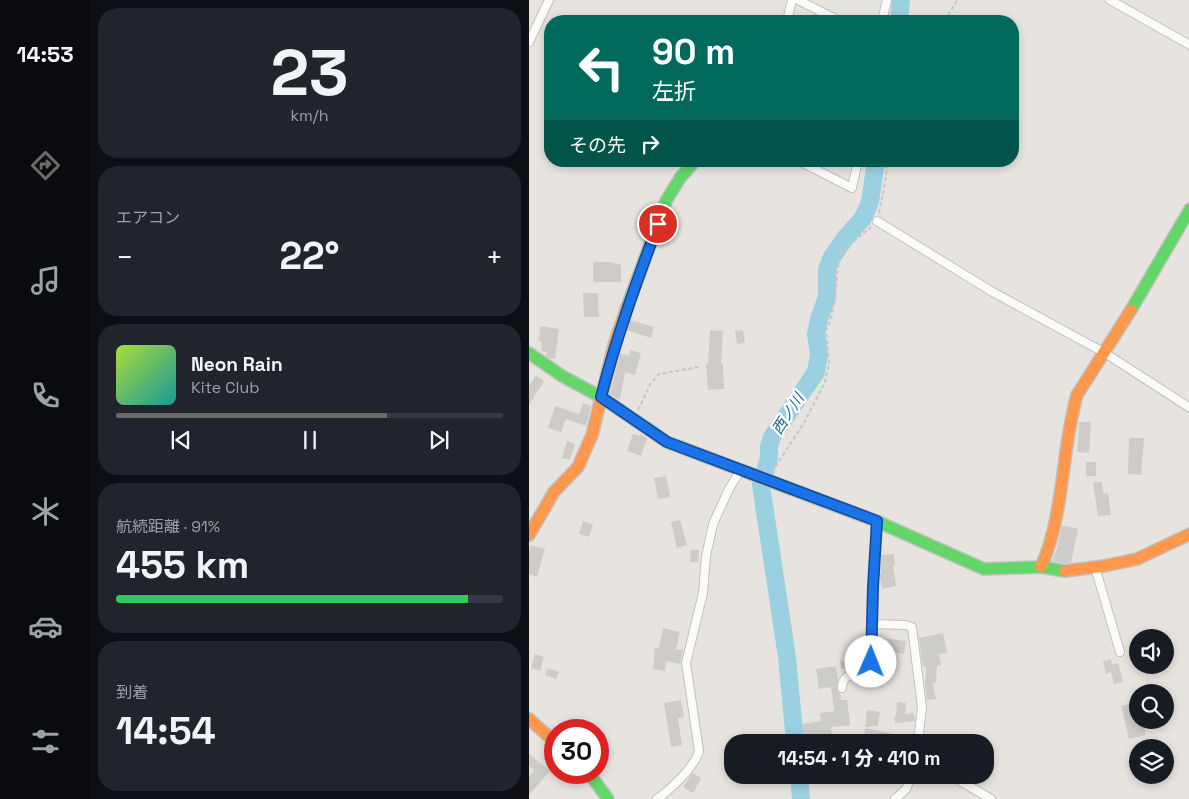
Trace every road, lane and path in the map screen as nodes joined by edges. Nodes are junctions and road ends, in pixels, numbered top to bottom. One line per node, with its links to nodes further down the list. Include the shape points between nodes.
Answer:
1 (549, 0): 11 (street)
2 (792, 0): 7 (street)
3 (798, 0): 8 (street)
4 (887, 0): 9 (street)
5 (957, 0): 10 (path)
6 (1110, 0): 12 (street)
7 (788, 15)
8 (828, 15)
9 (883, 15)
10 (948, 15)
11 (529, 42)
12 (1189, 45)
13 (690, 167): 22 (street, via 666,201 623,320)
14 (811, 167): 15 (street, via 852,188)
15 (857, 167)
16 (886, 167): 18 (path)
17 (1189, 209): 20 (street)
18 (877, 221): 20 (street, via 991,291); 26 (path, via 841,252 835,299 826,330 829,363 825,382 804,423)
19 (529, 353): 22 (street)
20 (1105, 354): 23 (street); 30 (street, via 1077,395 1059,506 1050,547)
21 (699, 367): 24 (path, via 659,374 651,383)
22 (601, 397): 24 (street); 28 (street, via 592,434 578,467 554,492)
23 (1189, 408)
24 (634, 418): 25 (street, via 667,442)
25 (740, 471): 26 (street); 42 (street, via 713,524 703,593 686,662 699,751 697,758 670,789)
26 (762, 478): 27 (street)
27 (877, 521): 30 (street, via 984,569); 32 (street)
28 (530, 533)
29 (1189, 534): 31 (street, via 1137,559)
30 (1041, 567): 31 (street, via 1064,571)
31 (1095, 567): 33 (street)
32 (872, 624): 34 (street, via 871,662 867,669 845,677); 37 (street, via 912,628 922,707)
33 (1120, 652)
34 (842, 688)
35 (529, 719): 36 (street)
36 (544, 732)
37 (920, 734)
38 (598, 784): 41 (street)
39 (908, 784): 43 (street)
40 (965, 784): 44 (street)
41 (608, 799)
42 (657, 799)
43 (895, 799)
44 (991, 799)

